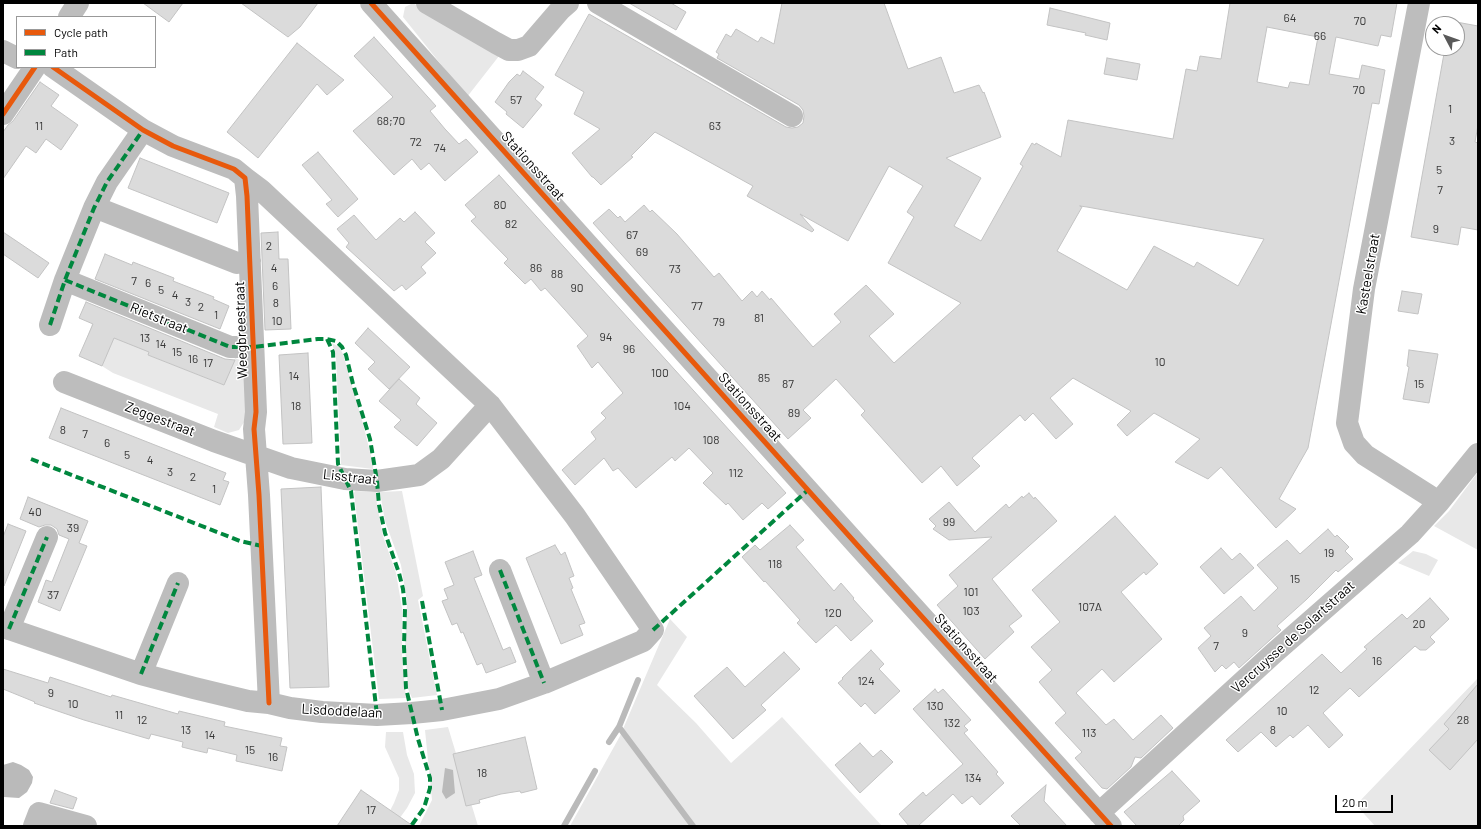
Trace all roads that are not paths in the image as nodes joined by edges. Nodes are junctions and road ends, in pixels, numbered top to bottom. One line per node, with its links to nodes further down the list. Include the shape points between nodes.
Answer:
1 (78, 3): 7 (street)
2 (372, 3): 33 (street, Stationsstraat)
3 (427, 3): 4 (street, via 496,44 509,50 518,50 529,46)
4 (568, 3)
5 (598, 3): 13 (street)
6 (1419, 3): 25 (street, Kasteelstraat, via 1364,289 1347,423 1354,443 1365,455)
7 (70, 16)
8 (3, 51): 9 (street)
9 (16, 58)
10 (34, 68): 12 (street)
11 (54, 68): 14 (street)
12 (3, 114)
13 (792, 116)
14 (143, 130): 15 (street, via 173,146 234,169); 18 (street, via 107,182)
15 (245, 178): 17 (street, Weegbreestraat); 22 (street, via 261,190)
16 (102, 210): 17 (street, via 237,263)
17 (250, 261): 20 (street, Weegbreestraat)
18 (66, 280): 19 (street); 20 (street, Rietstraat, via 230,347)
19 (50, 325)
20 (253, 347): 24 (street, Weegbreestraat)
21 (64, 382): 24 (street, Zeggestraat)
22 (490, 405): 24 (street, Lisstraat, via 441,459 419,475 377,481 345,479 292,468); 31 (street, Lisdoddelaan, via 575,516 653,630 644,641)
23 (1478, 454): 25 (street, Vercruysse de Solartstraat)
24 (256, 456): 32 (street, Weegbreestraat)
25 (1438, 502): 33 (street, Vercruysse de Solartstraat, via 1410,534 1274,653)
26 (47, 537): 29 (street, Lisdoddelaan)
27 (500, 570): 31 (street)
28 (178, 583): 30 (street)
29 (6, 628): 30 (street, Lisdoddelaan)
30 (141, 674): 32 (street, Lisdoddelaan, via 248,701)
31 (544, 683): 32 (street, Lisdoddelaan, via 499,698 442,710 412,713 377,715 322,712)
32 (269, 703)
33 (1105, 820)
34 (34, 826): 35 (street, via 39,813)
35 (86, 826)

